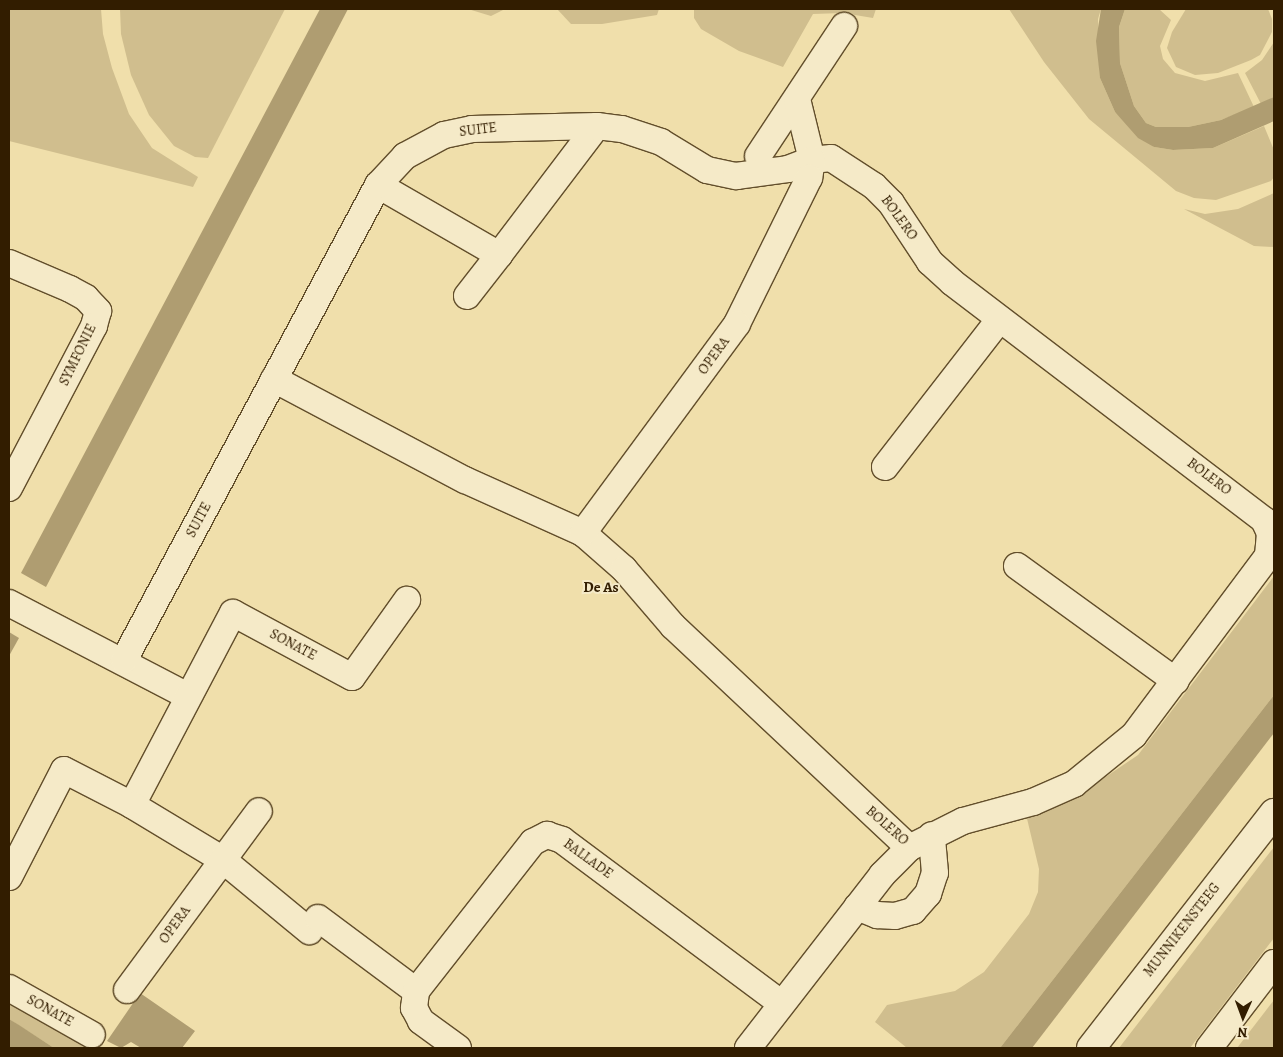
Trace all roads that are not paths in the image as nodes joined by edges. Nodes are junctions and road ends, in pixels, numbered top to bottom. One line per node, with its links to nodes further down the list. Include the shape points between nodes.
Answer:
1 (844, 26): 2 (street)
2 (797, 99): 4 (street); 5 (street)
3 (597, 126): 5 (street, SUITE, via 622,129 661,142 707,170 736,176 788,169); 6 (street, SUITE, via 506,127 444,135 405,156); 7 (street)
4 (758, 156)
5 (812, 160): 10 (street, BOLERO, via 831,158 874,186 891,203 930,262); 14 (street, OPERA, via 809,178 737,324)
6 (378, 185): 7 (street); 11 (street, SUITE)
7 (499, 255): 9 (street)
8 (9, 264): 13 (street, SYMFONIE, via 70,289 86,298 98,311 94,326)
9 (467, 296)
10 (1000, 319): 12 (street); 19 (street, BOLERO, via 1264,520 1270,533 1268,556)
11 (274, 379): 14 (street, via 465,480); 18 (street, SUITE)
12 (885, 466)
13 (9, 488)
14 (583, 533): 25 (street, BOLERO, via 624,569 673,626)
15 (1017, 566): 19 (street)
16 (407, 600): 20 (street, SONATE, via 352,677 233,613)
17 (9, 603): 18 (street)
18 (124, 660): 20 (street)
19 (1176, 680): 24 (street, BOLERO, via 1134,735 1074,784 1033,802 963,820)
20 (188, 696): 21 (street, SONATE)
21 (132, 805): 26 (street); 27 (street, via 64,770)
22 (259, 811): 26 (street, OPERA)
23 (1274, 813): 37 (main road, MUNNIKENSTEEG)
24 (932, 834): 25 (street, BOLERO); 28 (street, via 935,873 928,894 913,911 886,915)
25 (909, 848): 28 (street, via 882,875)
26 (223, 860): 31 (street, OPERA); 32 (street)
27 (9, 877)
28 (858, 907): 33 (street)
29 (1274, 963): 38 (street)
30 (9, 988): 34 (street, SONATE)
31 (127, 990)
32 (416, 991): 33 (street, BALLADE, via 533,842 547,835 562,840); 35 (street, via 414,1008 421,1021)
33 (782, 1003): 36 (street)
34 (92, 1034)
35 (458, 1048)
36 (748, 1048)
37 (1091, 1048)
38 (1209, 1048)

